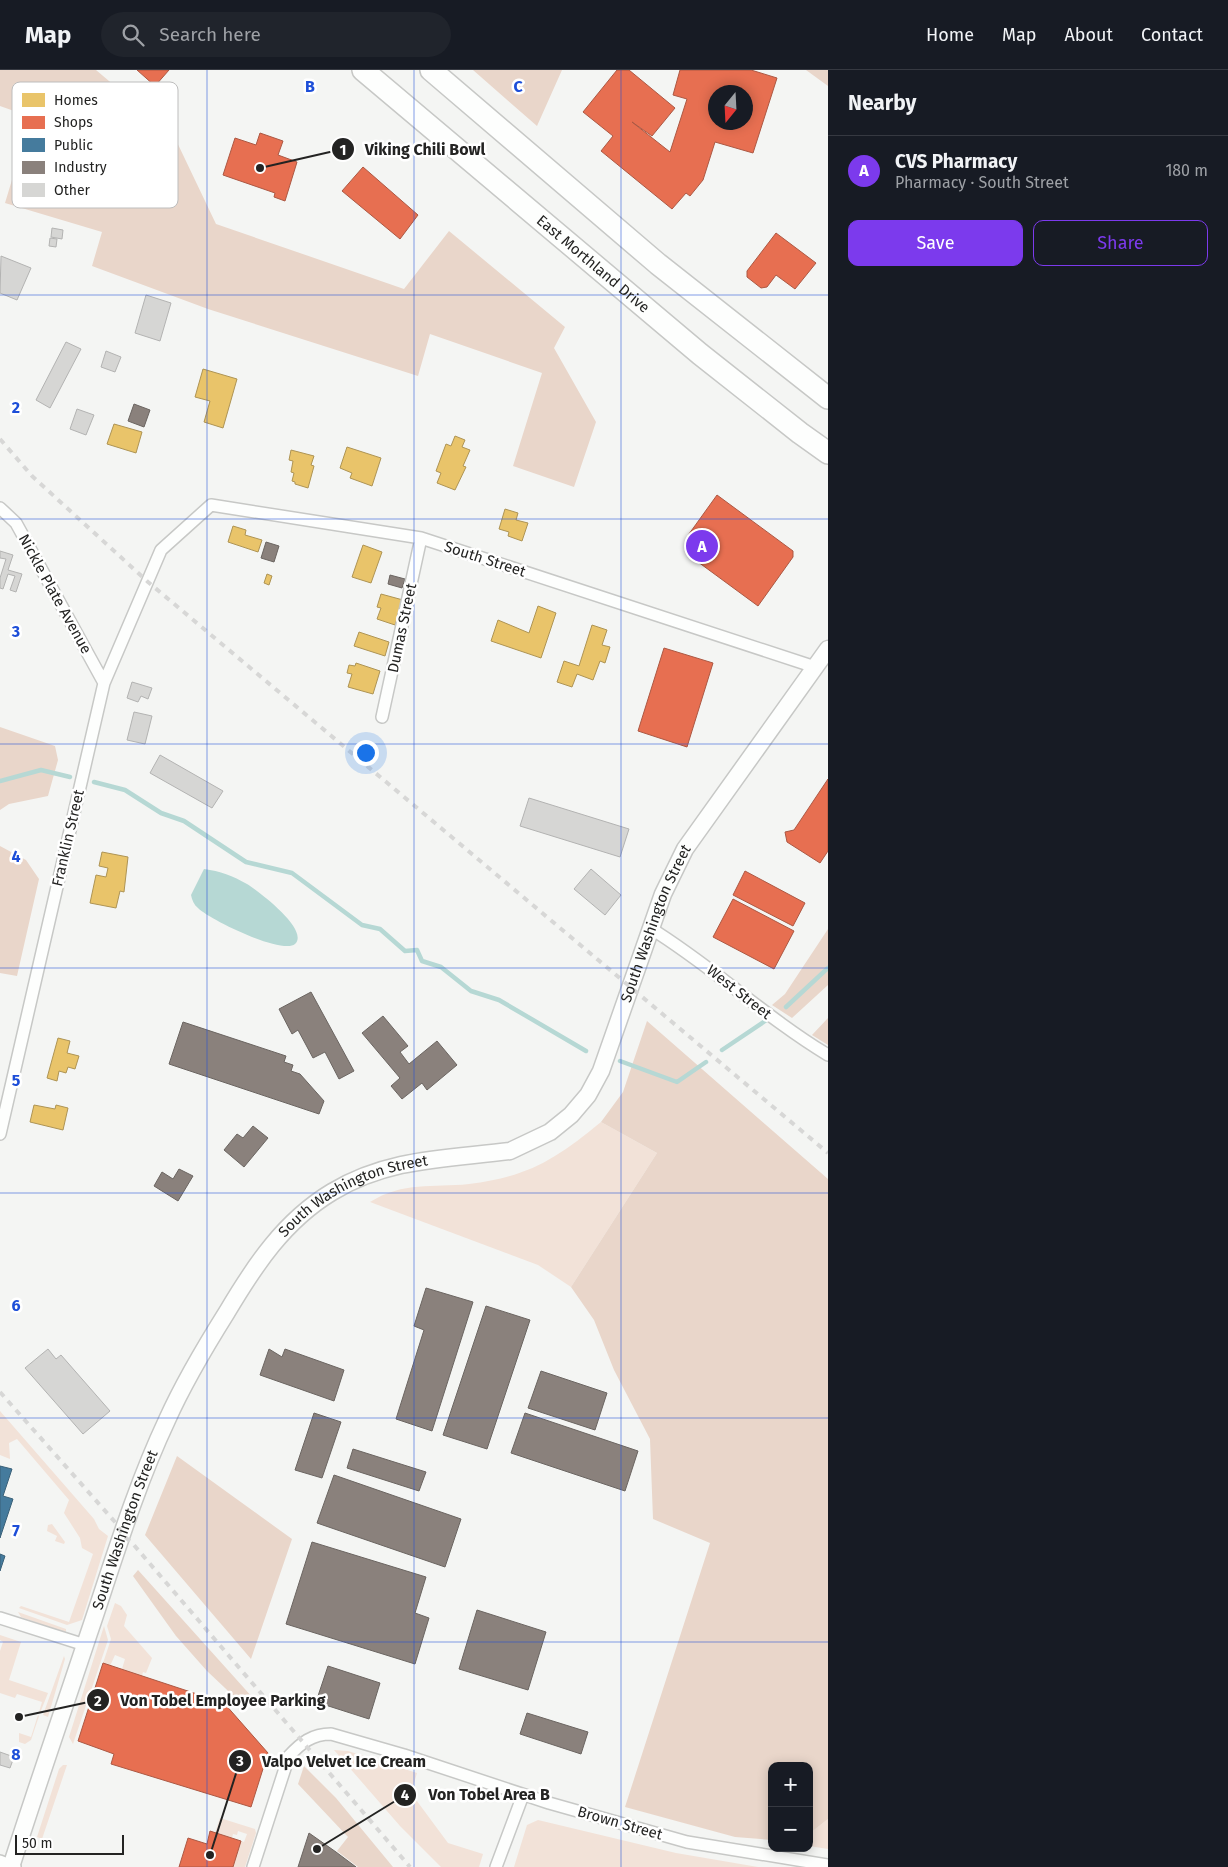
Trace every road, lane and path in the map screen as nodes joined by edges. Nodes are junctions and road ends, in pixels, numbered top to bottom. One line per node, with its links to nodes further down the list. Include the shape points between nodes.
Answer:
1 (364, 70): 4 (highway, East Morthland Drive, via 700,354)
2 (431, 70): 3 (highway, via 658,264)
3 (828, 398)
4 (828, 453)
5 (0, 508): 10 (street, Nickle Plate Avenue, via 16,523)
6 (421, 538): 7 (street, South Street, via 211,505); 9 (street, South Street); 11 (street, Dumas Street)
7 (161, 550): 10 (street, Franklin Street)
8 (828, 648): 9 (main road, South Washington Street)
9 (814, 667): 12 (main road, South Washington Street, via 692,838 663,894)
10 (104, 683): 14 (street, Franklin Street)
11 (382, 717)
12 (650, 928): 13 (street, West Street, via 680,946 796,1036); 16 (main road, South Washington Street, via 601,1071 580,1106 560,1125 537,1140 510,1151 416,1161 376,1171 329,1194 294,1220 276,1240 246,1280 201,1354 167,1419 132,1508)
13 (828, 1055)
14 (0, 1134)
15 (0, 1618): 16 (street)
16 (85, 1645): 19 (main road, South Washington Street)
17 (522, 1795): 18 (street, Brown Street, via 687,1842); 20 (street, Brown Street, via 478,1778 331,1734 321,1734 310,1738 289,1756); 21 (street)
18 (828, 1864)
19 (9, 1865)
20 (253, 1867)
21 (496, 1867)

